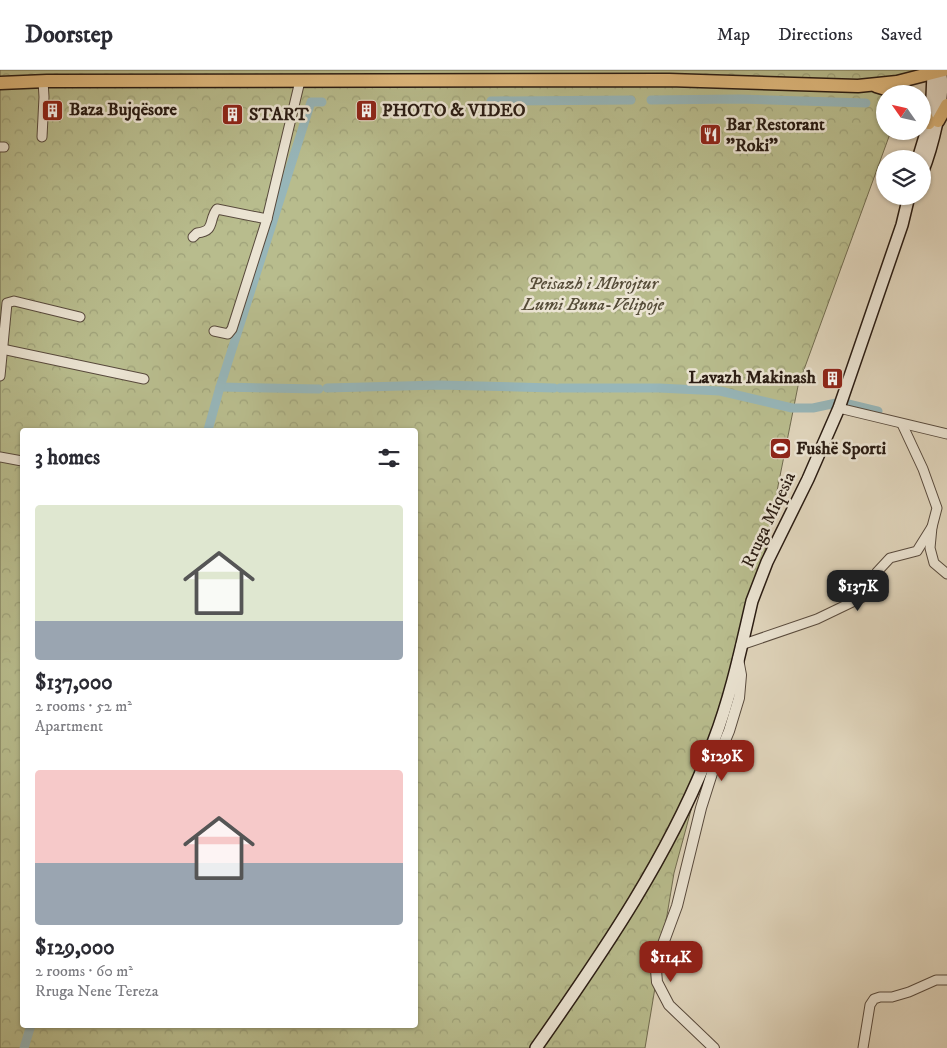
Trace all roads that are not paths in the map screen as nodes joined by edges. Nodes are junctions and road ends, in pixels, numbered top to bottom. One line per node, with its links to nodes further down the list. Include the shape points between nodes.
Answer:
1 (939, 72): 5 (main road); 9 (main road, via 932,97)
2 (43, 81): 3 (main road); 4 (main road); 10 (street)
3 (300, 81): 5 (main road, via 669,80); 14 (street)
4 (0, 83)
5 (872, 85): 6 (main road)
6 (876, 86)
7 (947, 105): 9 (main road)
8 (931, 118): 9 (main road)
9 (934, 122): 11 (main road); 12 (main road)
10 (42, 136)
11 (922, 150)
12 (928, 150)
13 (908, 205): 21 (main road, Rruga Miqesia)
14 (267, 219): 15 (street, via 217,208 210,228 197,232); 17 (street, via 232,329 228,334)
15 (193, 237)
16 (80, 317): 18 (street, via 10,301 7,303)
17 (214, 332)
18 (2, 349): 19 (street); 20 (street)
19 (0, 376)
20 (144, 379)
21 (840, 406): 22 (street); 28 (main road, Rruga Miqesia, via 766,562)
22 (902, 424): 23 (street); 26 (street, via 937,508)
23 (947, 434)
24 (0, 457): 25 (street)
25 (20, 461)
26 (932, 527): 27 (street, via 930,548 934,564); 28 (street, via 917,551 890,558 877,572 867,595 816,619)
27 (947, 574)
28 (741, 646): 29 (main road, Rruga Miqesia)
29 (738, 659): 31 (main road, Rruga Miqesia, via 714,740 686,805 647,878 580,986); 32 (street, via 741,674 739,698 701,808 677,906 656,970 657,982 669,1005)
30 (947, 980): 33 (street, via 936,980 909,992 874,999 870,1005)
31 (536, 1048)
32 (714, 1048)
33 (863, 1048)

